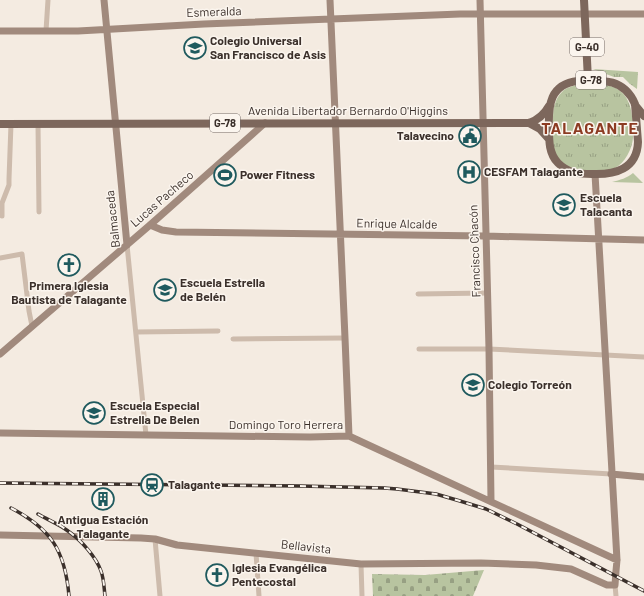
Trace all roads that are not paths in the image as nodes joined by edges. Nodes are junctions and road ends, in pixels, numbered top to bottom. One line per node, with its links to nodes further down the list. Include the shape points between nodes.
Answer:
1 (48, 0): 12 (street)
2 (104, 0): 10 (street, Balmaceda)
3 (330, 0): 9 (street)
4 (480, 0): 6 (street, Francisco Chacón)
5 (584, 0): 7 (main road, G-40)
6 (480, 14): 7 (street, Esmeralda); 9 (street, Esmeralda); 20 (street, Francisco Chacón)
7 (585, 14): 8 (street, Esmeralda); 13 (main road, G-40)
8 (644, 14)
9 (330, 20): 10 (street, Esmeralda); 19 (street)
10 (106, 29): 12 (street, Esmeralda); 17 (street, Balmaceda)
11 (0, 31): 12 (street, Esmeralda)
12 (46, 31)
13 (588, 80): 14 (main road, G-78, via 617,84 627,91); 15 (main road, G-78, via 574,81 563,86 553,96)
14 (635, 104): 16 (main road, G-78); 27 (main road)
15 (549, 106): 21 (main road, G-78, via 541,117); 26 (main road)
16 (644, 116)
17 (115, 123): 18 (main road, Avenida Libertador Bernardo O'Higgins / G-78); 24 (main road, Avenida Libertador Bernardo O'Higgins / G-78); 36 (street, Balmaceda)
18 (265, 123): 19 (main road, Avenida Libertador Bernardo O'Higgins / G-78); 31 (street, Lucas Pacheco)
19 (335, 123): 20 (main road, Avenida Libertador Bernardo O'Higgins / G-78); 32 (street)
20 (482, 123): 21 (main road, Avenida Libertador Bernardo O'Higgins / G-78); 33 (street, Francisco Chacón)
21 (528, 123): 26 (main road, via 540,129)
22 (0, 124): 23 (main road, Avenida Libertador Bernardo O'Higgins / G-78)
23 (11, 124): 24 (main road, Avenida Libertador Bernardo O'Higgins / G-78); 30 (street, via 10,179 2,203)
24 (38, 124): 29 (street)
25 (644, 132): 27 (main road)
26 (549, 139): 28 (main road, via 553,156 563,167 575,173)
27 (638, 142): 28 (main road, via 635,155 625,168 611,173)
28 (595, 174): 34 (street)
29 (39, 212)
30 (2, 216)
31 (150, 225): 32 (street, Enrique Alcalde, via 176,232); 36 (street, Lucas Pacheco)
32 (340, 234): 33 (street, Enrique Alcalde); 43 (street)
33 (486, 236): 34 (street, Enrique Alcalde); 38 (street, Francisco Chacón)
34 (598, 239): 35 (street, Enrique Alcalde); 48 (street)
35 (644, 240)
36 (127, 245): 40 (street, Lucas Pacheco); 42 (street, Balmaceda)
37 (0, 258): 40 (street, via 22,254)
38 (487, 293): 39 (street); 45 (street, Francisco Chacón)
39 (418, 294)
40 (32, 326): 47 (street, Lucas Pacheco)
41 (218, 331): 42 (street)
42 (136, 332): 51 (street, Balmaceda)
43 (346, 338): 44 (street); 52 (street)
44 (233, 339)
45 (489, 348): 46 (street); 48 (street); 53 (street, Francisco Chacón)
46 (419, 349)
47 (0, 354)
48 (605, 355): 49 (street); 54 (street)
49 (644, 357)
50 (0, 433): 51 (street, Domingo Toro Herrera)
51 (146, 435): 52 (street, Domingo Toro Herrera)
52 (349, 436): 56 (street, Domingo Toro Herrera)
53 (491, 467): 54 (street); 56 (street, Francisco Chacón)
54 (611, 474): 55 (street); 60 (street)
55 (644, 477)
56 (491, 501): 60 (street, Domingo Toro Herrera)
57 (0, 535): 58 (street, Bellavista)
58 (155, 540): 59 (street, Bellavista, via 177,545); 63 (street)
59 (256, 553): 61 (street, Bellavista); 64 (street)
60 (617, 560): 62 (street)
61 (361, 564): 62 (street, Bellavista, via 536,565 571,569 607,585); 65 (street)
62 (615, 585): 66 (street)
63 (160, 596)
64 (259, 596)
65 (362, 596)
66 (616, 596)

